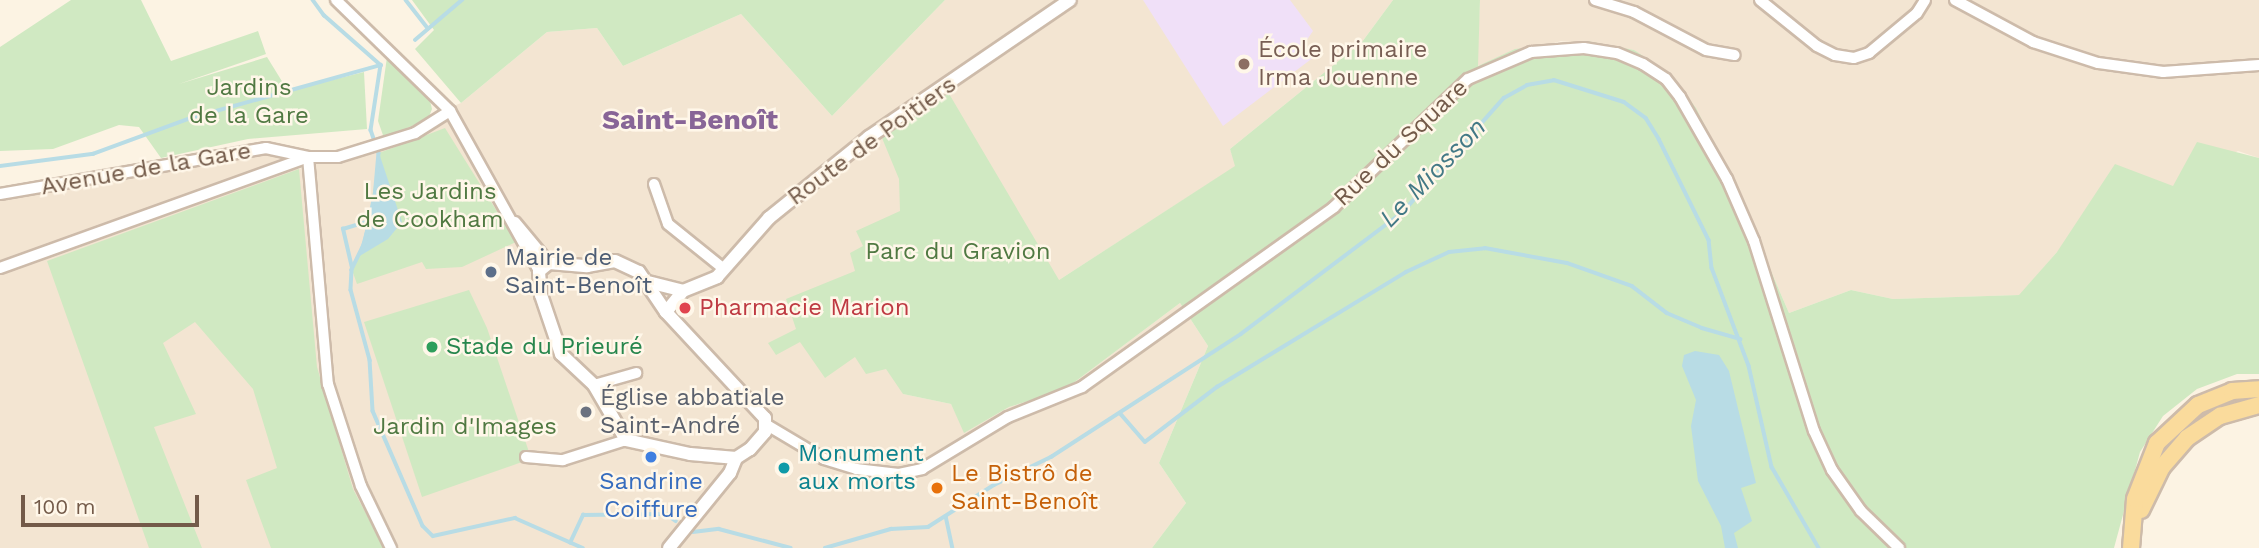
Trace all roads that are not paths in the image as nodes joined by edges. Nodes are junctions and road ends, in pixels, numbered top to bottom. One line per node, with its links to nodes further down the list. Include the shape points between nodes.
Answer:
1 (336, 0): 9 (street)
2 (1070, 0): 15 (street, Route de Poitiers, via 869,137 769,218)
3 (1595, 0): 7 (street, via 1634,12 1706,50)
4 (1760, 0): 5 (street, via 1818,46 1854,58 1869,53 1917,13)
5 (1925, 0)
6 (1955, 0): 8 (street, via 2033,42 2098,63 2162,72)
7 (1735, 55)
8 (2259, 65)
9 (450, 111): 10 (street, Avenue de la Gare, via 388,144 338,157); 13 (street, via 506,211)
10 (307, 157): 12 (street, Avenue de la Gare, via 266,148); 14 (street); 28 (street, via 328,384 361,486)
11 (654, 184): 15 (street, via 668,224)
12 (0, 194)
13 (544, 267): 16 (street, via 615,261 629,264); 20 (street, via 539,287 561,354)
14 (0, 268)
15 (724, 269): 17 (street, Route de Poitiers)
16 (648, 282): 17 (street); 18 (street)
17 (683, 291): 18 (street, Route de Poitiers)
18 (666, 312): 23 (street)
19 (636, 373): 20 (street)
20 (594, 385): 24 (street)
21 (2259, 389): 27 (main road, via 2232,391 2198,405 2163,436 2140,479)
22 (2259, 405): 27 (main road, via 2220,416 2175,450 2152,483)
23 (767, 425): 26 (street, via 750,449); 30 (street, Rue du Square, via 824,459 856,469 899,474 922,469 1007,417 1082,387 1334,207 1468,79 1531,52 1584,48 1617,53 1643,64 1666,79 1680,97 1727,179 1754,242 1814,431 1832,470 1861,511)
24 (626, 440): 25 (street, via 563,460); 26 (street)
25 (526, 457)
26 (736, 458): 29 (street, via 730,473)
27 (2131, 547)
28 (391, 548)
29 (669, 548)
30 (1899, 548)

